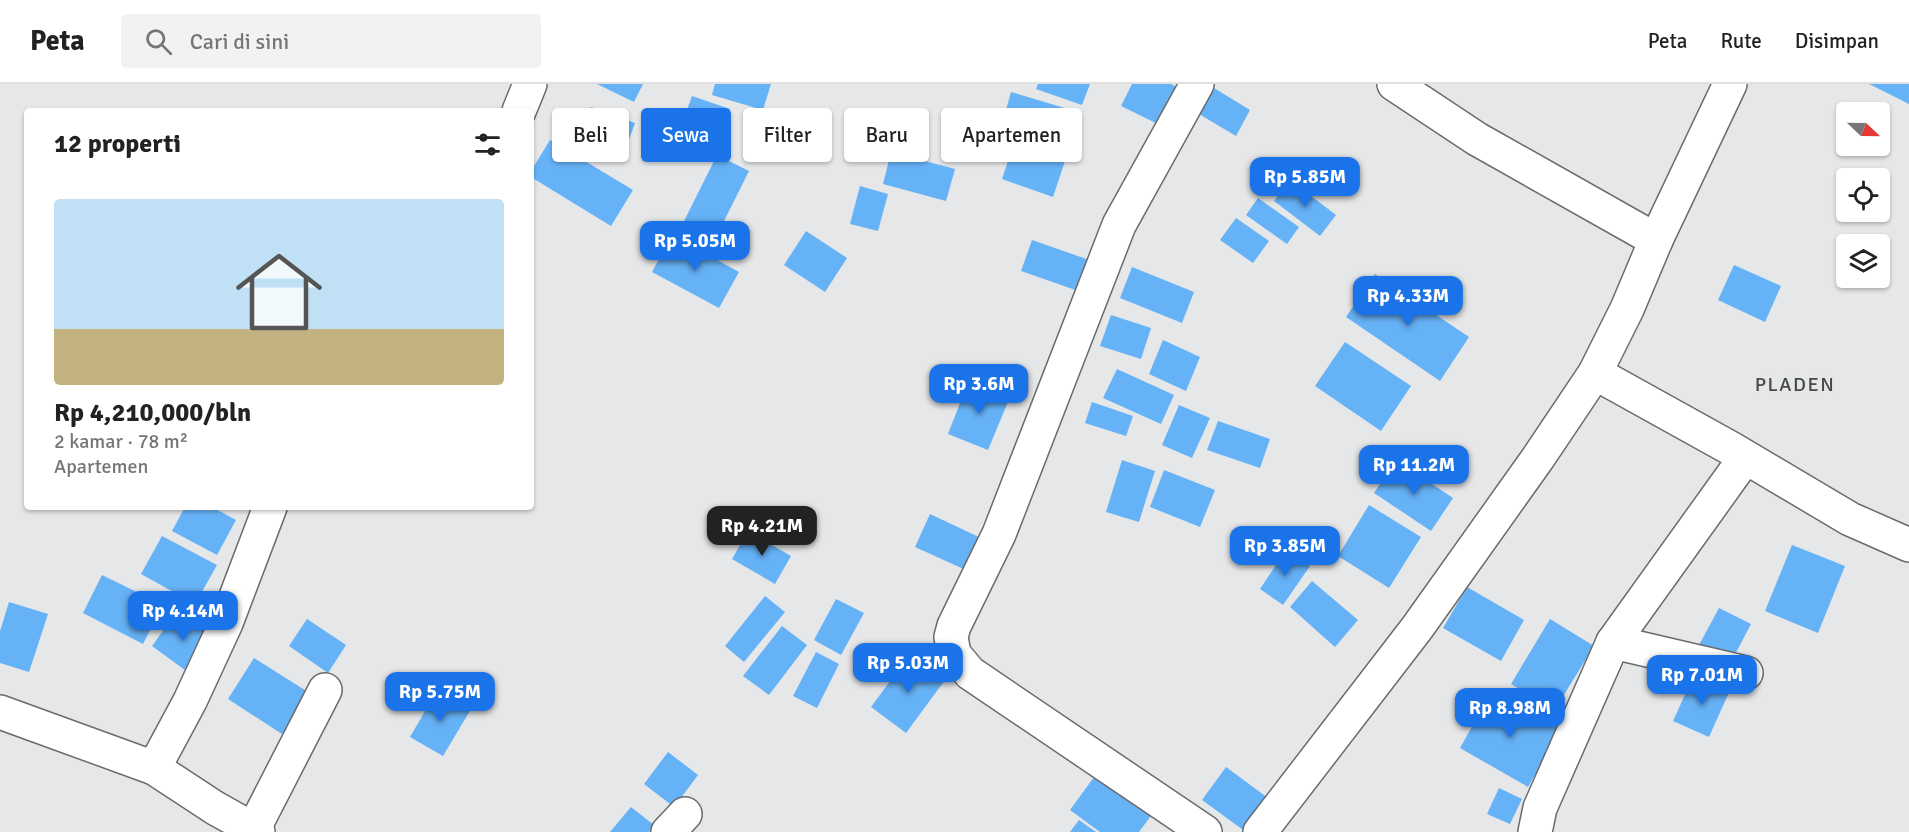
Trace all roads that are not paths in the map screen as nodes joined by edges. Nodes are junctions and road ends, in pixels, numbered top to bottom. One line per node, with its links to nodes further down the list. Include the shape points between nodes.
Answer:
1 (531, 84): 5 (street)
2 (1197, 84): 17 (street, via 1119,225 999,534 959,614 951,644 970,673)
3 (1394, 84): 6 (street, via 1477,139)
4 (1730, 84): 6 (street)
5 (520, 108)
6 (1656, 240): 7 (street)
7 (1595, 373): 8 (street); 18 (street, via 1417,628)
8 (1745, 458): 10 (street, via 1851,519); 11 (street)
9 (269, 510): 15 (street, via 226,623)
10 (1909, 545)
11 (1613, 642): 12 (street); 19 (street, via 1540,808)
12 (1746, 673)
13 (325, 690): 16 (street)
14 (0, 712): 15 (street)
15 (154, 768): 16 (street)
16 (254, 831)
17 (1205, 832)
18 (1260, 832)
19 (1534, 832)

